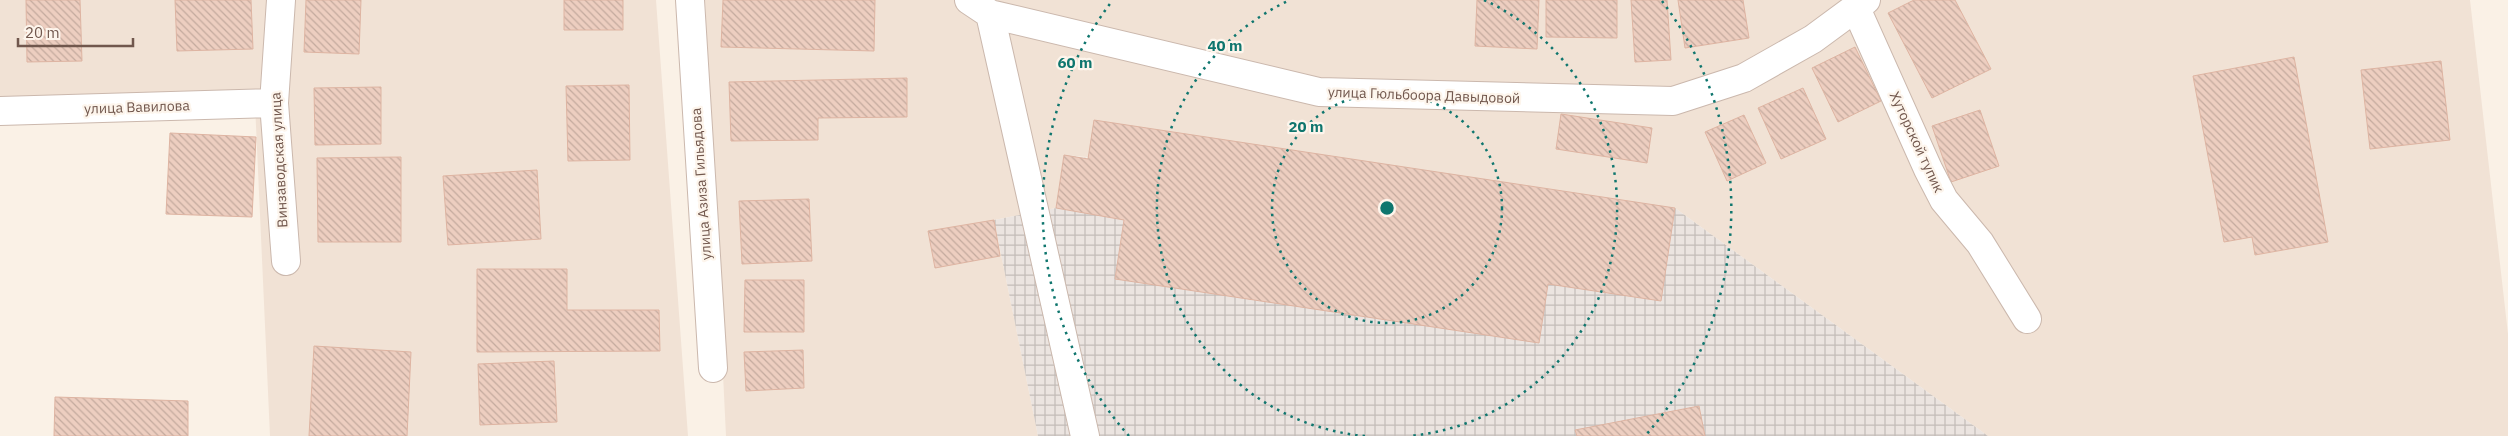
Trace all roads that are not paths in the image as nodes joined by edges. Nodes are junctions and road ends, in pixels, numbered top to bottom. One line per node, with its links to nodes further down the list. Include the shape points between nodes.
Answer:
1 (281, 0): 5 (street, Винзаводская улица)
2 (690, 0): 9 (street, улица Азиза Гильядова)
3 (1860, 3): 4 (street, улица Гюльбоора Давыдовой, via 1813,39 1744,78 1673,101 1319,92); 8 (street, Хуторской тупик, via 1928,169 1944,200 1980,243)
4 (979, 7): 10 (street)
5 (274, 103): 6 (street, улица Вавилова); 7 (street, Винзаводская улица)
6 (0, 111)
7 (286, 261)
8 (2027, 318)
9 (713, 368)
10 (1085, 436)

